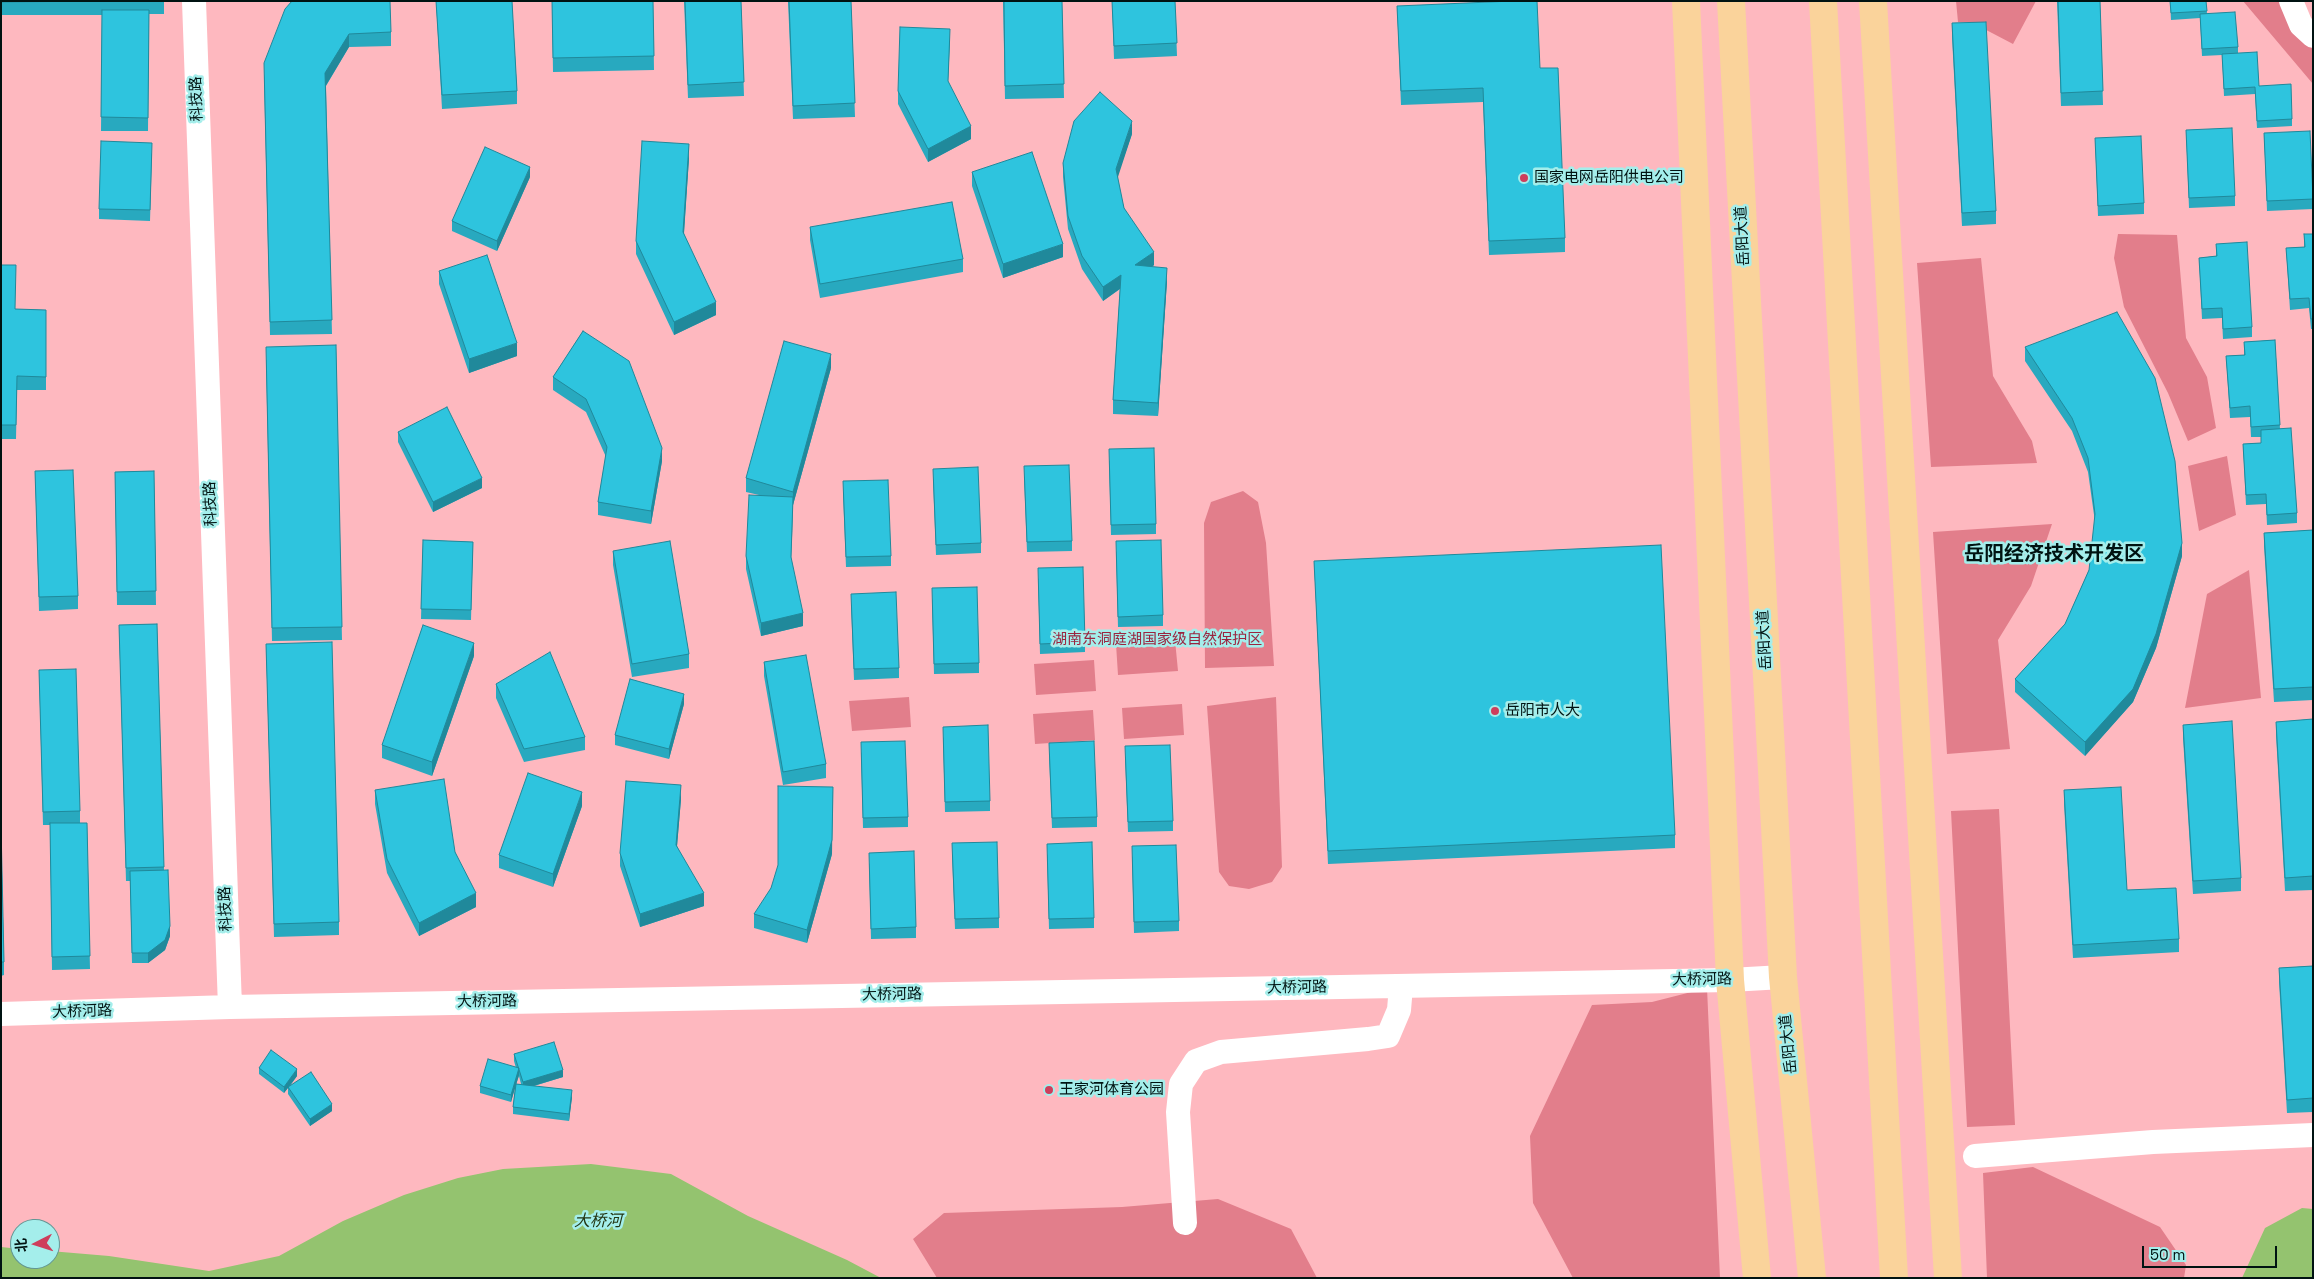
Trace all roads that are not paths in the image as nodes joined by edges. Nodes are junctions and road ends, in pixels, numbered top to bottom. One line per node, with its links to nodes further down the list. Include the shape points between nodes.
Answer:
1 (194, 1): 11 (street, 科技路)
2 (1686, 1): 9 (main road)
3 (1730, 1): 8 (main road, 岳阳大道)
4 (1823, 1): 18 (main road)
5 (1873, 1): 19 (main road)
6 (2292, 1): 7 (street, via 2301,25)
7 (2313, 36)
8 (1783, 977): 9 (street, 大桥河路); 17 (main road, 岳阳大道)
9 (1730, 980): 10 (street, 大桥河路); 16 (main road)
10 (1401, 986): 11 (street, 大桥河路); 15 (street, via 1399,1010 1388,1036 1220,1052 1196,1061 1181,1084 1178,1112)
11 (230, 1007): 12 (street, 大桥河路)
12 (1, 1014)
13 (2313, 1135): 14 (street, via 2153,1142)
14 (1975, 1156)
15 (1185, 1223)
16 (1757, 1278)
17 (1812, 1278)
18 (1894, 1278)
19 (1948, 1278)

